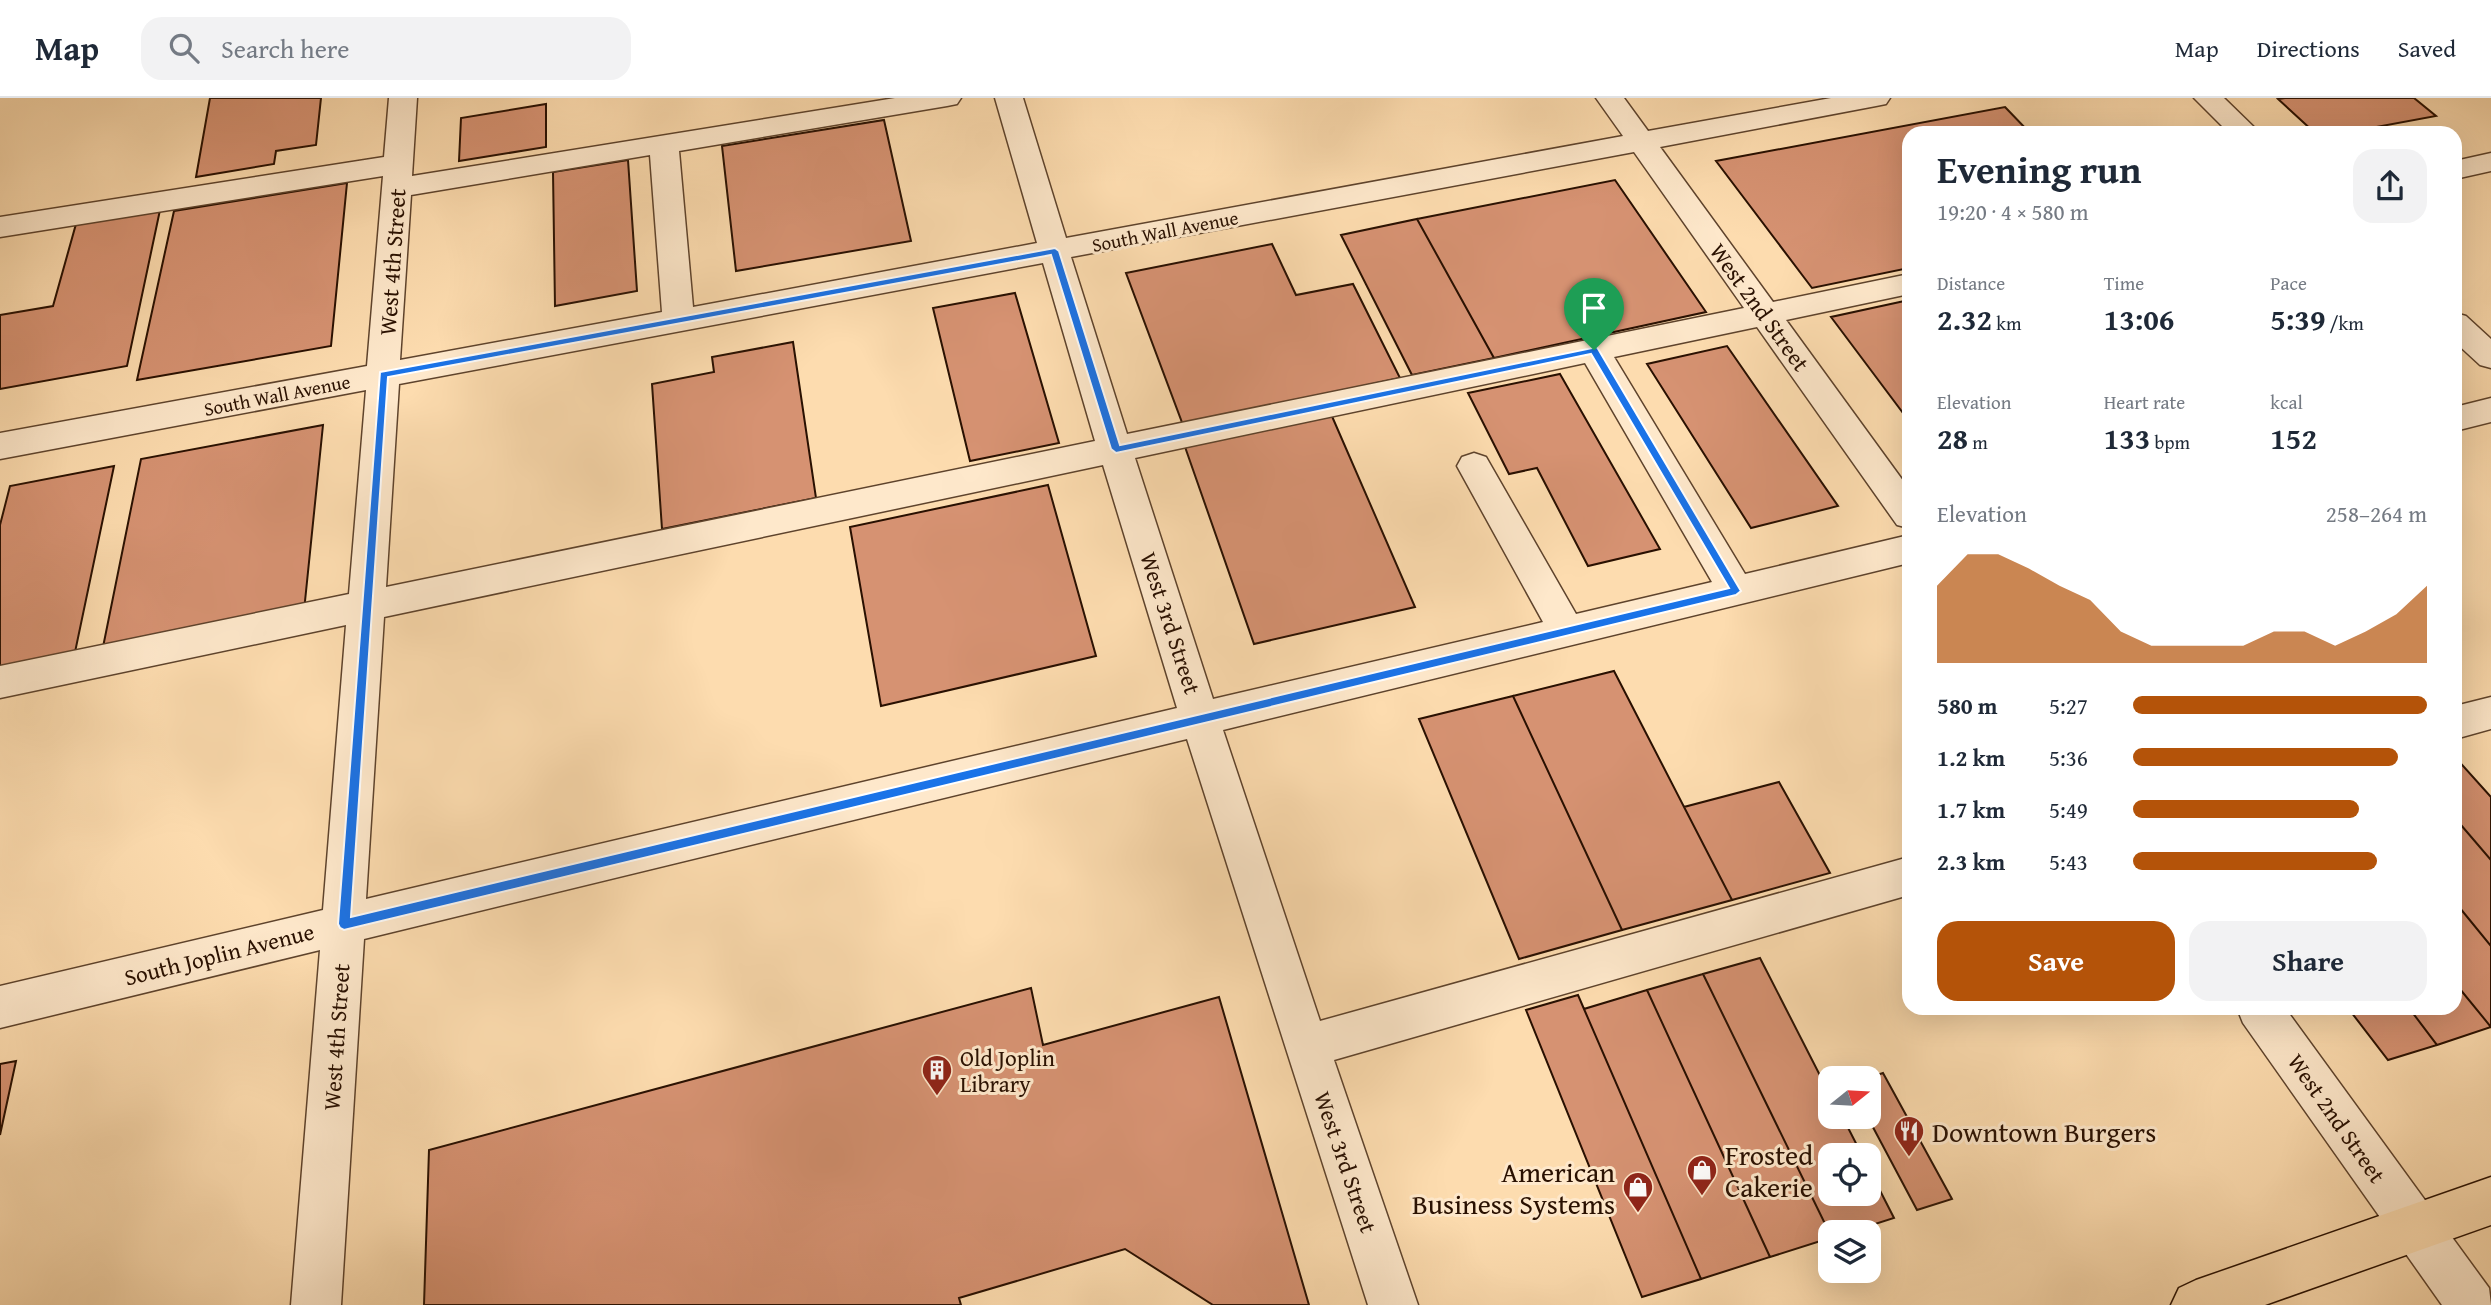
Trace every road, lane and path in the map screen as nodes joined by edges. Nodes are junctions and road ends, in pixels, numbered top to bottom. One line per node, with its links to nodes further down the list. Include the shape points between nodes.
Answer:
1 (403, 98): 12 (street, West 4th Street)
2 (947, 98): 9 (street)
3 (1009, 98): 14 (street, West 3rd Street)
4 (1611, 98): 8 (street, West 2nd Street)
5 (1876, 98): 8 (street, South Wall Avenue)
6 (2208, 98): 7 (street)
7 (2238, 126)
8 (1641, 142): 14 (street, South Wall Avenue); 16 (street, West 2nd Street)
9 (664, 145): 12 (street); 17 (street)
10 (2491, 162): 11 (street)
11 (2462, 168)
12 (398, 176): 13 (street); 21 (street, West 4th Street)
13 (0, 227)
14 (1055, 251): 17 (street, South Wall Avenue); 25 (street, West 3rd Street)
15 (1902, 285): 16 (street)
16 (1765, 314): 19 (street); 27 (street, West 2nd Street)
17 (678, 321): 21 (street, South Wall Avenue)
18 (2462, 330): 20 (street)
19 (1594, 350): 25 (street); 29 (street)
20 (2491, 357)
21 (383, 375): 24 (street, South Wall Avenue); 30 (street, West 4th Street)
22 (2491, 410): 23 (street)
23 (2462, 417)
24 (0, 446)
25 (1116, 449): 30 (street); 34 (street, West 3rd Street)
26 (1474, 466): 31 (street)
27 (1902, 505)
28 (1902, 551): 29 (street, South Joplin Avenue)
29 (1736, 591): 31 (street, South Joplin Avenue)
30 (367, 605): 32 (street); 37 (street, West 4th Street)
31 (1567, 631): 34 (street, South Joplin Avenue)
32 (0, 682)
33 (2491, 713): 35 (street)
34 (1201, 718): 37 (street, South Joplin Avenue); 40 (street, West 3rd Street)
35 (2462, 721)
36 (1902, 878): 40 (street)
37 (344, 924): 38 (street, South Joplin Avenue); 43 (street, West 4th Street)
38 (0, 1007)
39 (2264, 1015): 42 (street, West 2nd Street)
40 (1307, 1046): 44 (street, West 3rd Street)
41 (2491, 1201): 42 (main road)
42 (2415, 1228): 45 (main road); 46 (street, West 2nd Street)
43 (316, 1305)
44 (1394, 1305)
45 (2196, 1305)
46 (2472, 1305)

